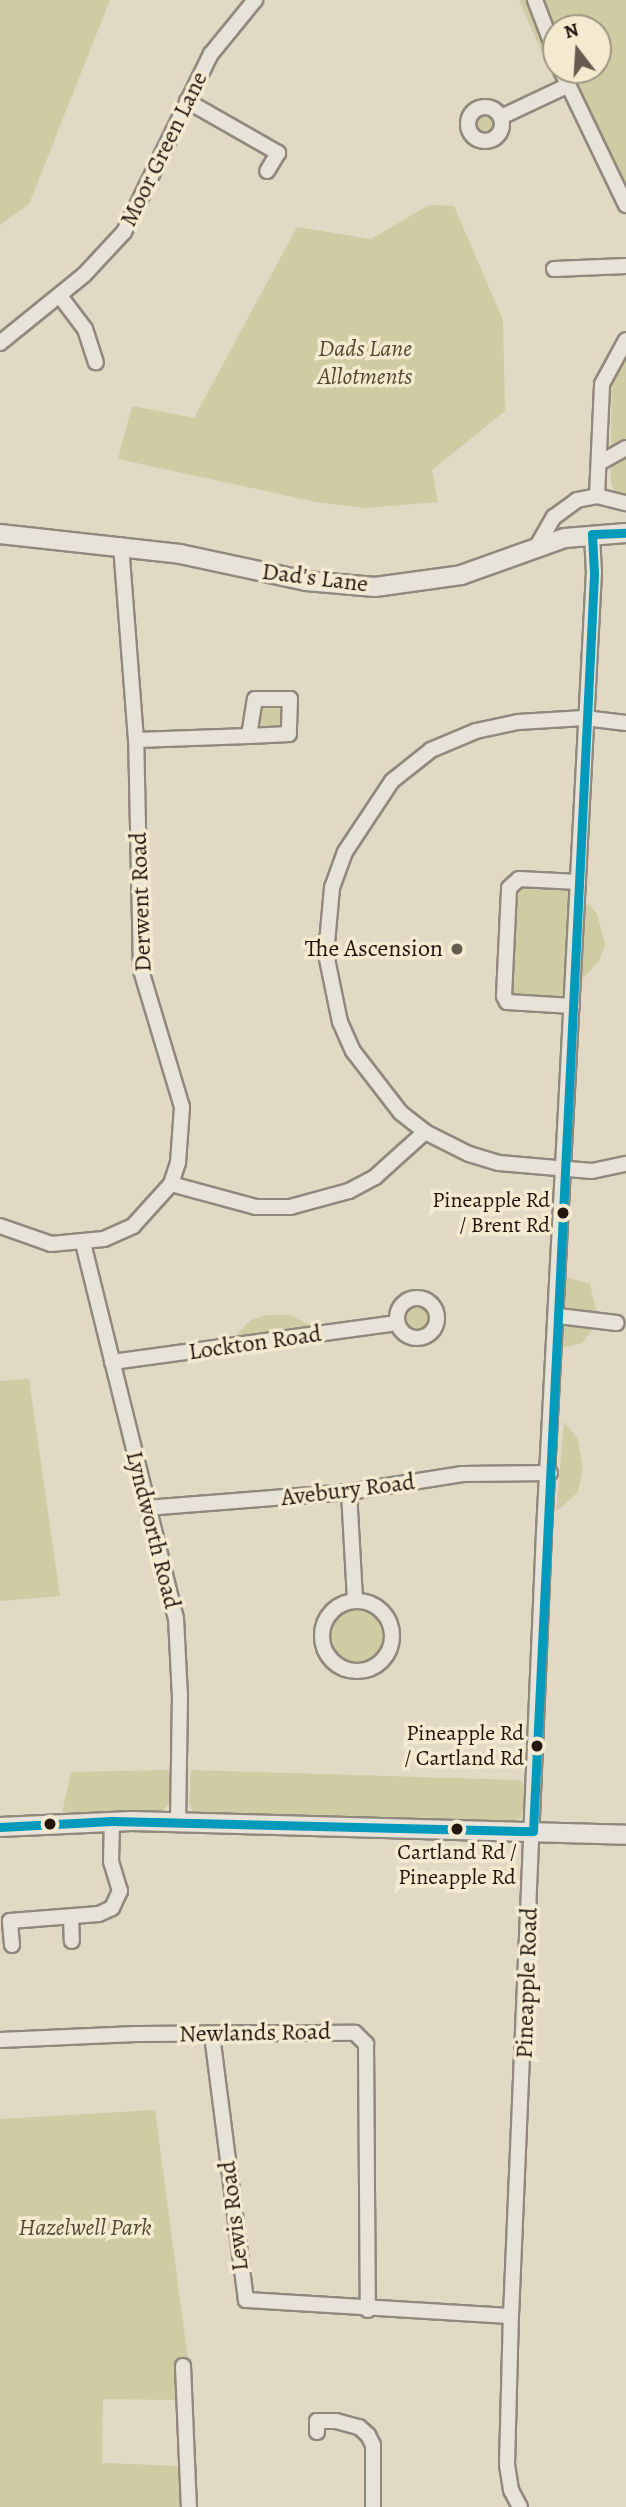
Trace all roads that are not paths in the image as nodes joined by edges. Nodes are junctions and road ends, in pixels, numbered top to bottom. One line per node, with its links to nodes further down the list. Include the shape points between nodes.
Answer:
1 (255, 0): 5 (street, Moor Green Lane, via 211,54)
2 (535, 0): 3 (street)
3 (542, 18)
4 (567, 86): 6 (street); 8 (street)
5 (187, 100): 7 (street, via 278,153); 11 (street, Moor Green Lane, via 124,232)
6 (501, 117)
7 (267, 171)
8 (626, 205)
9 (626, 266): 10 (street)
10 (554, 269)
11 (60, 296): 13 (street, Moor Green Lane); 14 (street, via 85,329)
12 (626, 340): 16 (street, via 602,384)
13 (0, 343)
14 (96, 362)
15 (626, 448): 16 (street)
16 (601, 462): 17 (street)
17 (597, 496): 18 (street); 23 (street, via 562,510)
18 (626, 503)
19 (626, 533): 21 (street, Dad's Lane)
20 (0, 534): 22 (street, Dad's Lane)
21 (592, 534): 23 (street, Dad's Lane); 24 (street, Pineapple Road, via 594,573)
22 (121, 546): 23 (street, Dad's Lane, via 306,581 376,587 461,575); 27 (street, Derwent Road)
23 (537, 546)
24 (584, 718): 25 (street); 28 (street, Pineapple Road); 30 (street, via 476,730 430,750 393,781 345,852 327,920 326,954 340,1022 376,1083)
25 (626, 723)
26 (248, 736): 27 (street)
27 (136, 740): 33 (street, Derwent Road, via 141,970 183,1116)
28 (578, 882): 29 (street, Pineapple Road); 29 (street, via 519,879 509,888 507,1002)
29 (572, 1006): 32 (street, Pineapple Road)
30 (425, 1132): 32 (street, via 486,1160); 33 (street, via 375,1177 349,1191 290,1207 256,1207)
31 (626, 1164): 32 (street, via 592,1171)
32 (566, 1168): 36 (street, Pineapple Road)
33 (171, 1184): 35 (street, via 133,1226)
34 (0, 1226): 35 (street, via 51,1244)
35 (83, 1243): 39 (street, Lyndworth Road)
36 (558, 1316): 38 (street); 40 (street, Pineapple Road)
37 (397, 1323): 39 (street, Lockton Road)
38 (617, 1323)
39 (112, 1362): 42 (street, Lyndworth Road)
40 (550, 1473): 41 (street, Avebury Road, via 463,1474); 47 (street, Pineapple Road)
41 (349, 1492): 42 (street, Avebury Road); 43 (street)
42 (146, 1508): 45 (street, Lyndworth Road, via 176,1618)
43 (355, 1601): 43 (street, via 377,1606 393,1634 387,1655 359,1671 330,1659 322,1638 328,1617)
44 (112, 1821): 45 (street); 46 (street); 49 (street, via 111,1862 119,1900 99,1914)
45 (178, 1823): 47 (street)
46 (0, 1827)
47 (533, 1831): 48 (street); 55 (street, Pineapple Road)
48 (624, 1835)
49 (71, 1916): 50 (street); 51 (street, via 10,1921)
50 (72, 1941)
51 (12, 1945)
52 (212, 2035): 53 (street, Newlands Road); 54 (street, Lewis Road, via 246,2300); 54 (street, Newlands Road, via 355,2033 366,2044)
53 (0, 2040)
54 (368, 2310): 55 (street, Lewis Road)
55 (511, 2316): 60 (street, Pineapple Road, via 507,2465 511,2490)
56 (183, 2366): 58 (street)
57 (316, 2421): 59 (street, via 349,2423 368,2435 373,2445)
58 (189, 2507)
59 (373, 2507)
60 (520, 2507)

